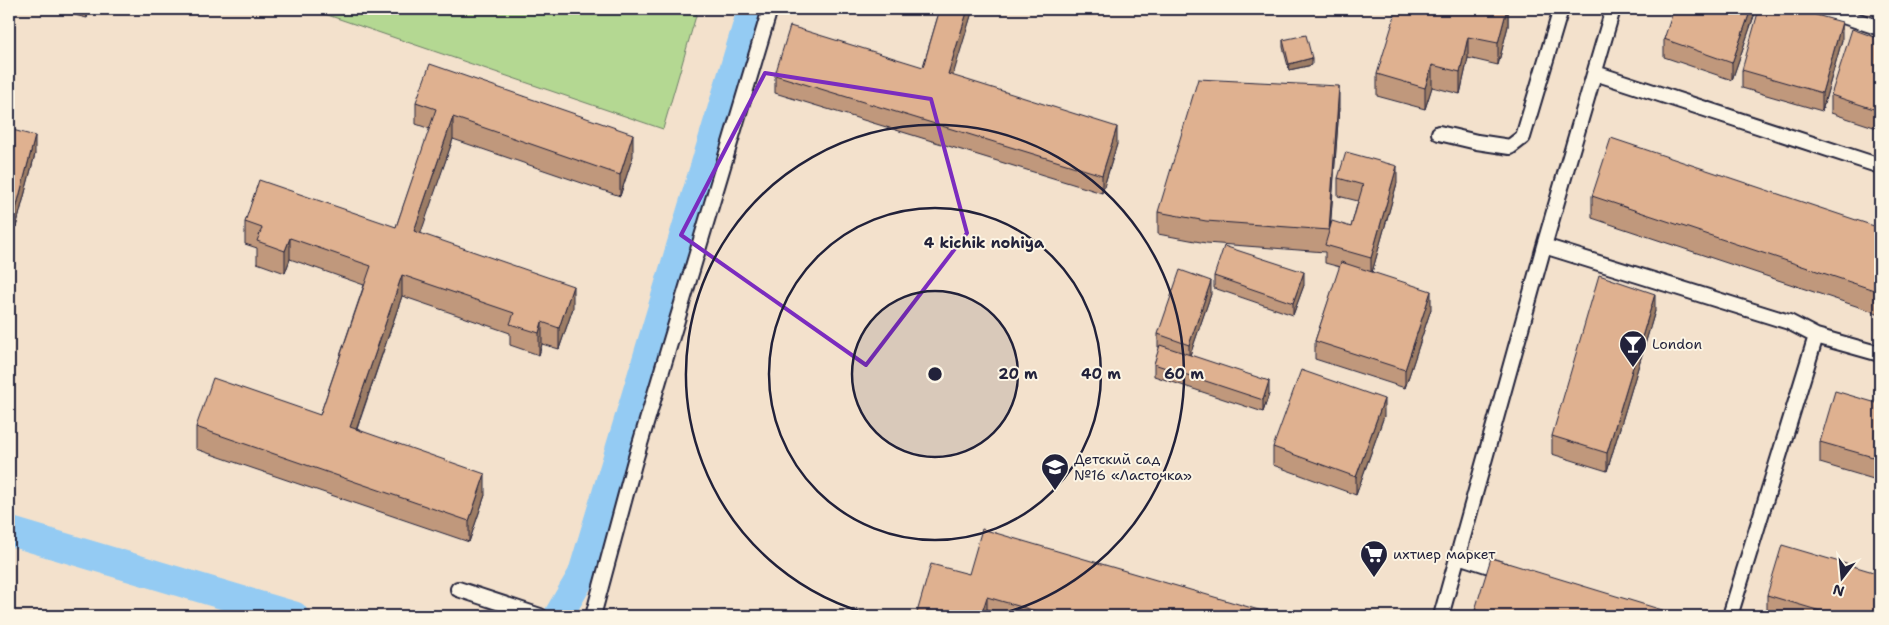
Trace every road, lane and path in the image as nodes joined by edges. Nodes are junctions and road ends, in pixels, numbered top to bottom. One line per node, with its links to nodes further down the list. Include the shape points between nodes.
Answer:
1 (770, 9): 16 (lane, via 634,464)
2 (1561, 9): 7 (lane, via 1523,137 1510,147)
3 (1613, 9): 6 (lane)
4 (1822, 9): 5 (lane)
5 (1880, 28)
6 (1595, 73): 8 (lane); 9 (lane)
7 (1439, 133)
8 (1880, 166)
9 (1544, 246): 10 (lane, via 1789,322); 12 (lane)
10 (1816, 336): 11 (lane); 18 (lane)
11 (1880, 354)
12 (1458, 556): 13 (lane); 17 (lane)
13 (1514, 574)
14 (458, 589): 15 (lane)
15 (536, 615)
16 (593, 616)
17 (1441, 616)
18 (1730, 616)

